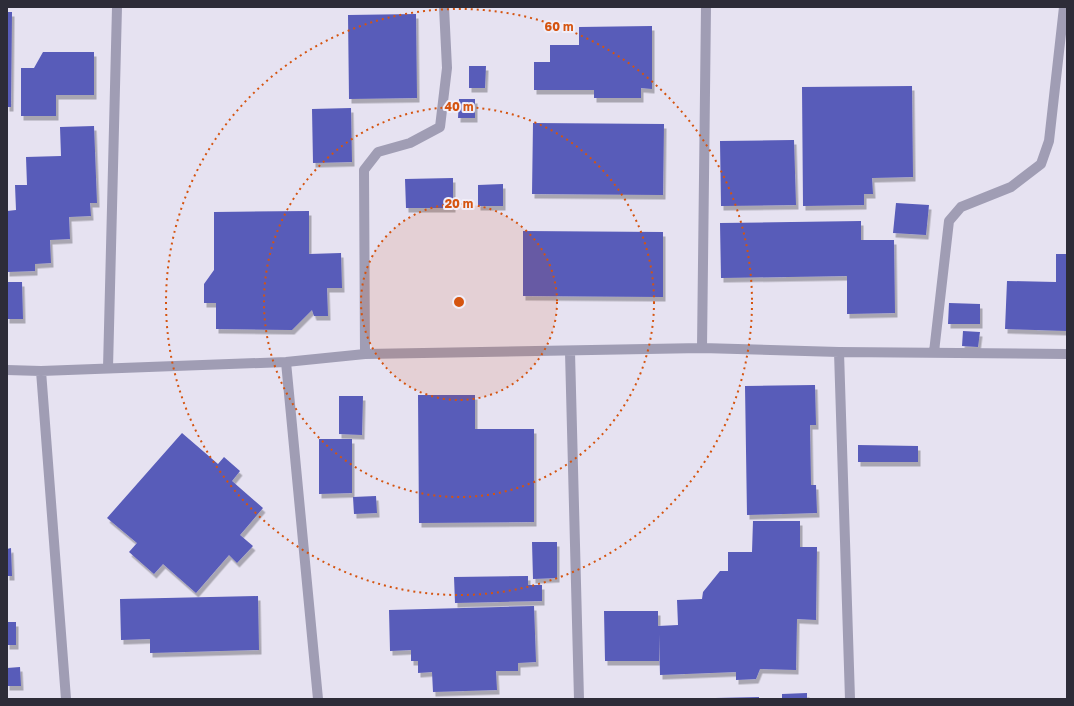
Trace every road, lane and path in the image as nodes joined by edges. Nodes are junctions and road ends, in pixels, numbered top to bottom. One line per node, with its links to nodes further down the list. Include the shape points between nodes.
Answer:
1 (117, 7): 12 (street)
2 (444, 7): 9 (street, via 447,68 440,127 410,143 378,152 364,170)
3 (706, 7): 5 (street)
4 (1064, 7): 8 (street, via 1049,141 1040,164 1011,186 961,207 948,221)
5 (702, 348): 6 (street); 7 (street)
6 (570, 352): 9 (street); 17 (street)
7 (838, 352): 8 (street); 18 (street)
8 (934, 352): 10 (street)
9 (365, 354): 11 (street)
10 (1067, 354)
11 (286, 362): 12 (street); 16 (street)
12 (108, 368): 14 (street)
13 (7, 370): 14 (street)
14 (41, 371): 15 (street)
15 (66, 699)
16 (318, 699)
17 (579, 699)
18 (850, 699)

